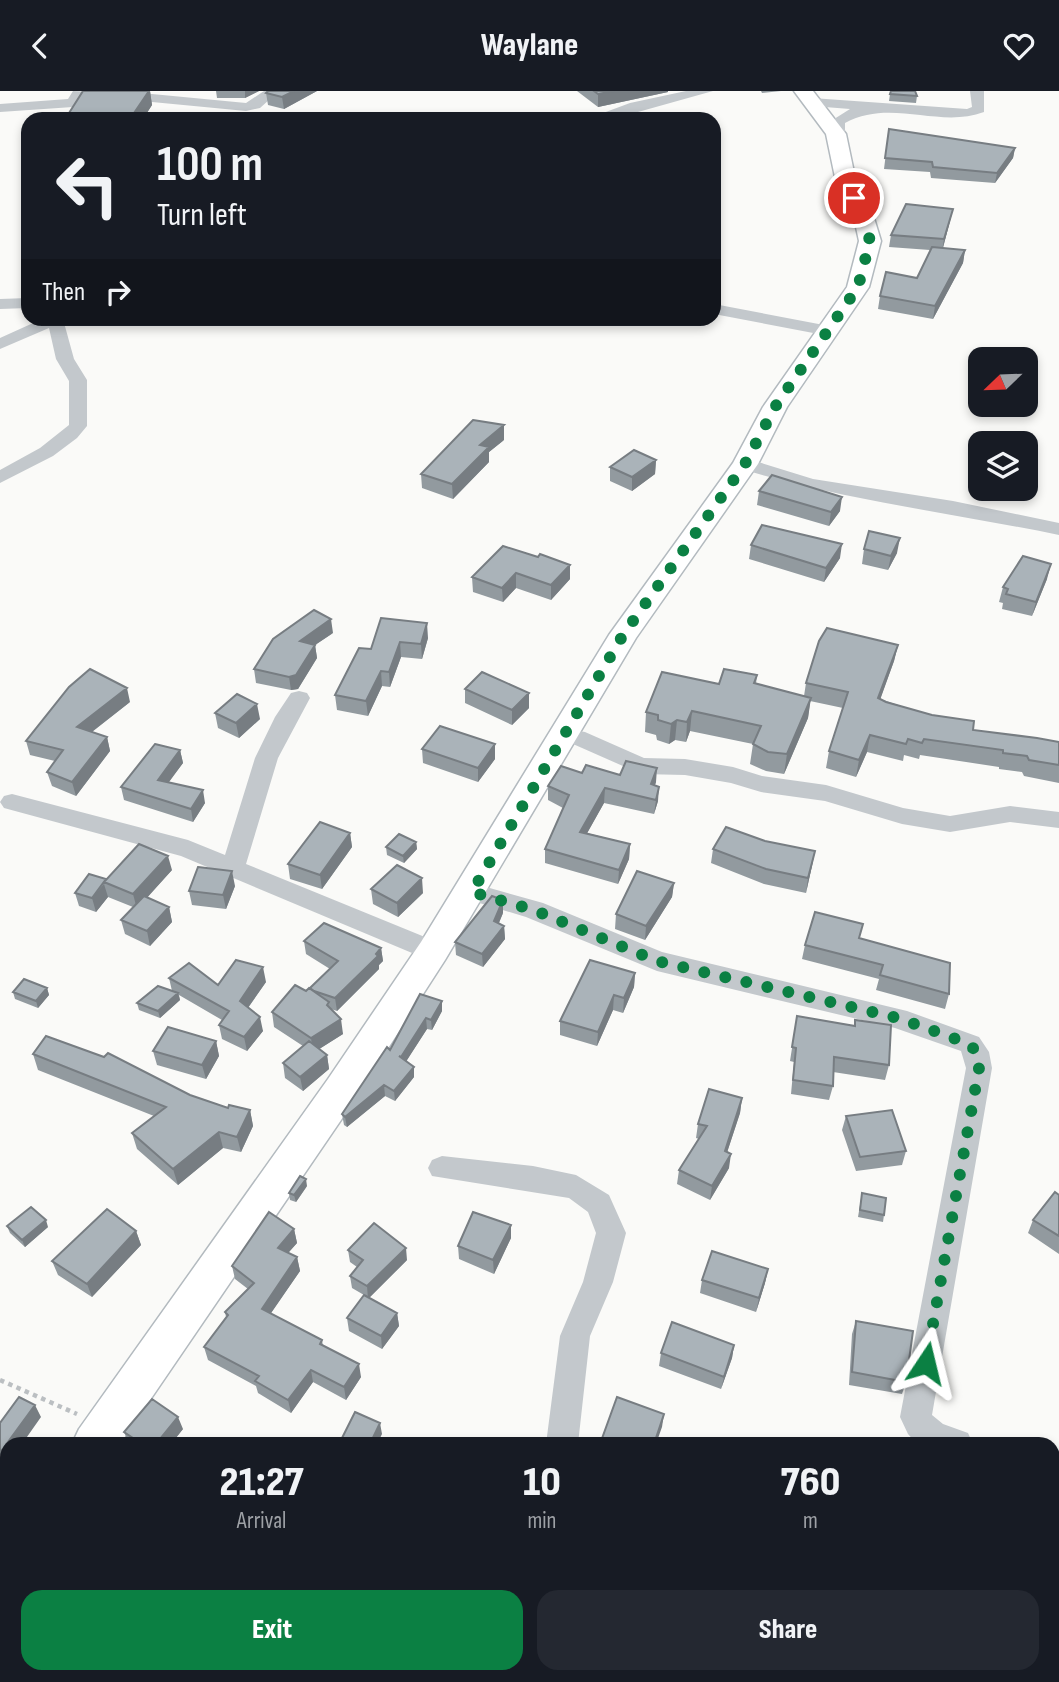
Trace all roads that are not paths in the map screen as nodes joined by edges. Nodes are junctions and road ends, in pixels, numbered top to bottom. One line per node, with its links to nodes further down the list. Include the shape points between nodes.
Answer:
1 (272, 91): 4 (street, via 246,107)
2 (706, 91): 8 (street)
3 (977, 91): 7 (street, via 981,105 968,113)
4 (80, 94): 6 (street, via 73,103)
5 (808, 97): 7 (street); 9 (street, via 829,122)
6 (0, 108)
7 (877, 109): 9 (street, via 838,121)
8 (622, 112)
9 (838, 143): 15 (street, via 846,182 870,241 858,287)
10 (21, 303): 11 (street)
11 (0, 304)
12 (721, 310): 15 (street)
13 (40, 326): 16 (street)
14 (57, 326): 18 (street, via 68,371 78,380 77,429)
15 (829, 331): 17 (street, via 775,407)
16 (0, 344)
17 (745, 464): 19 (street, via 810,484); 21 (street, via 656,586)
18 (0, 477)
19 (1059, 529)
20 (299, 698): 24 (street, via 260,772)
21 (561, 736): 23 (street, via 577,737 641,766 733,775 761,784 826,793 902,816 950,824 1010,814); 25 (street)
22 (12, 802): 24 (street, via 180,846)
23 (1059, 820)
24 (233, 868): 26 (street)
25 (472, 892): 26 (street); 30 (street, via 534,910 657,961 898,1018 970,1044 979,1068 916,1417 919,1426)
26 (433, 951): 28 (street)
27 (442, 1168): 29 (street, via 576,1187 599,1205 611,1233 598,1282 575,1336)
28 (99, 1436)
29 (563, 1437)
30 (935, 1437)

